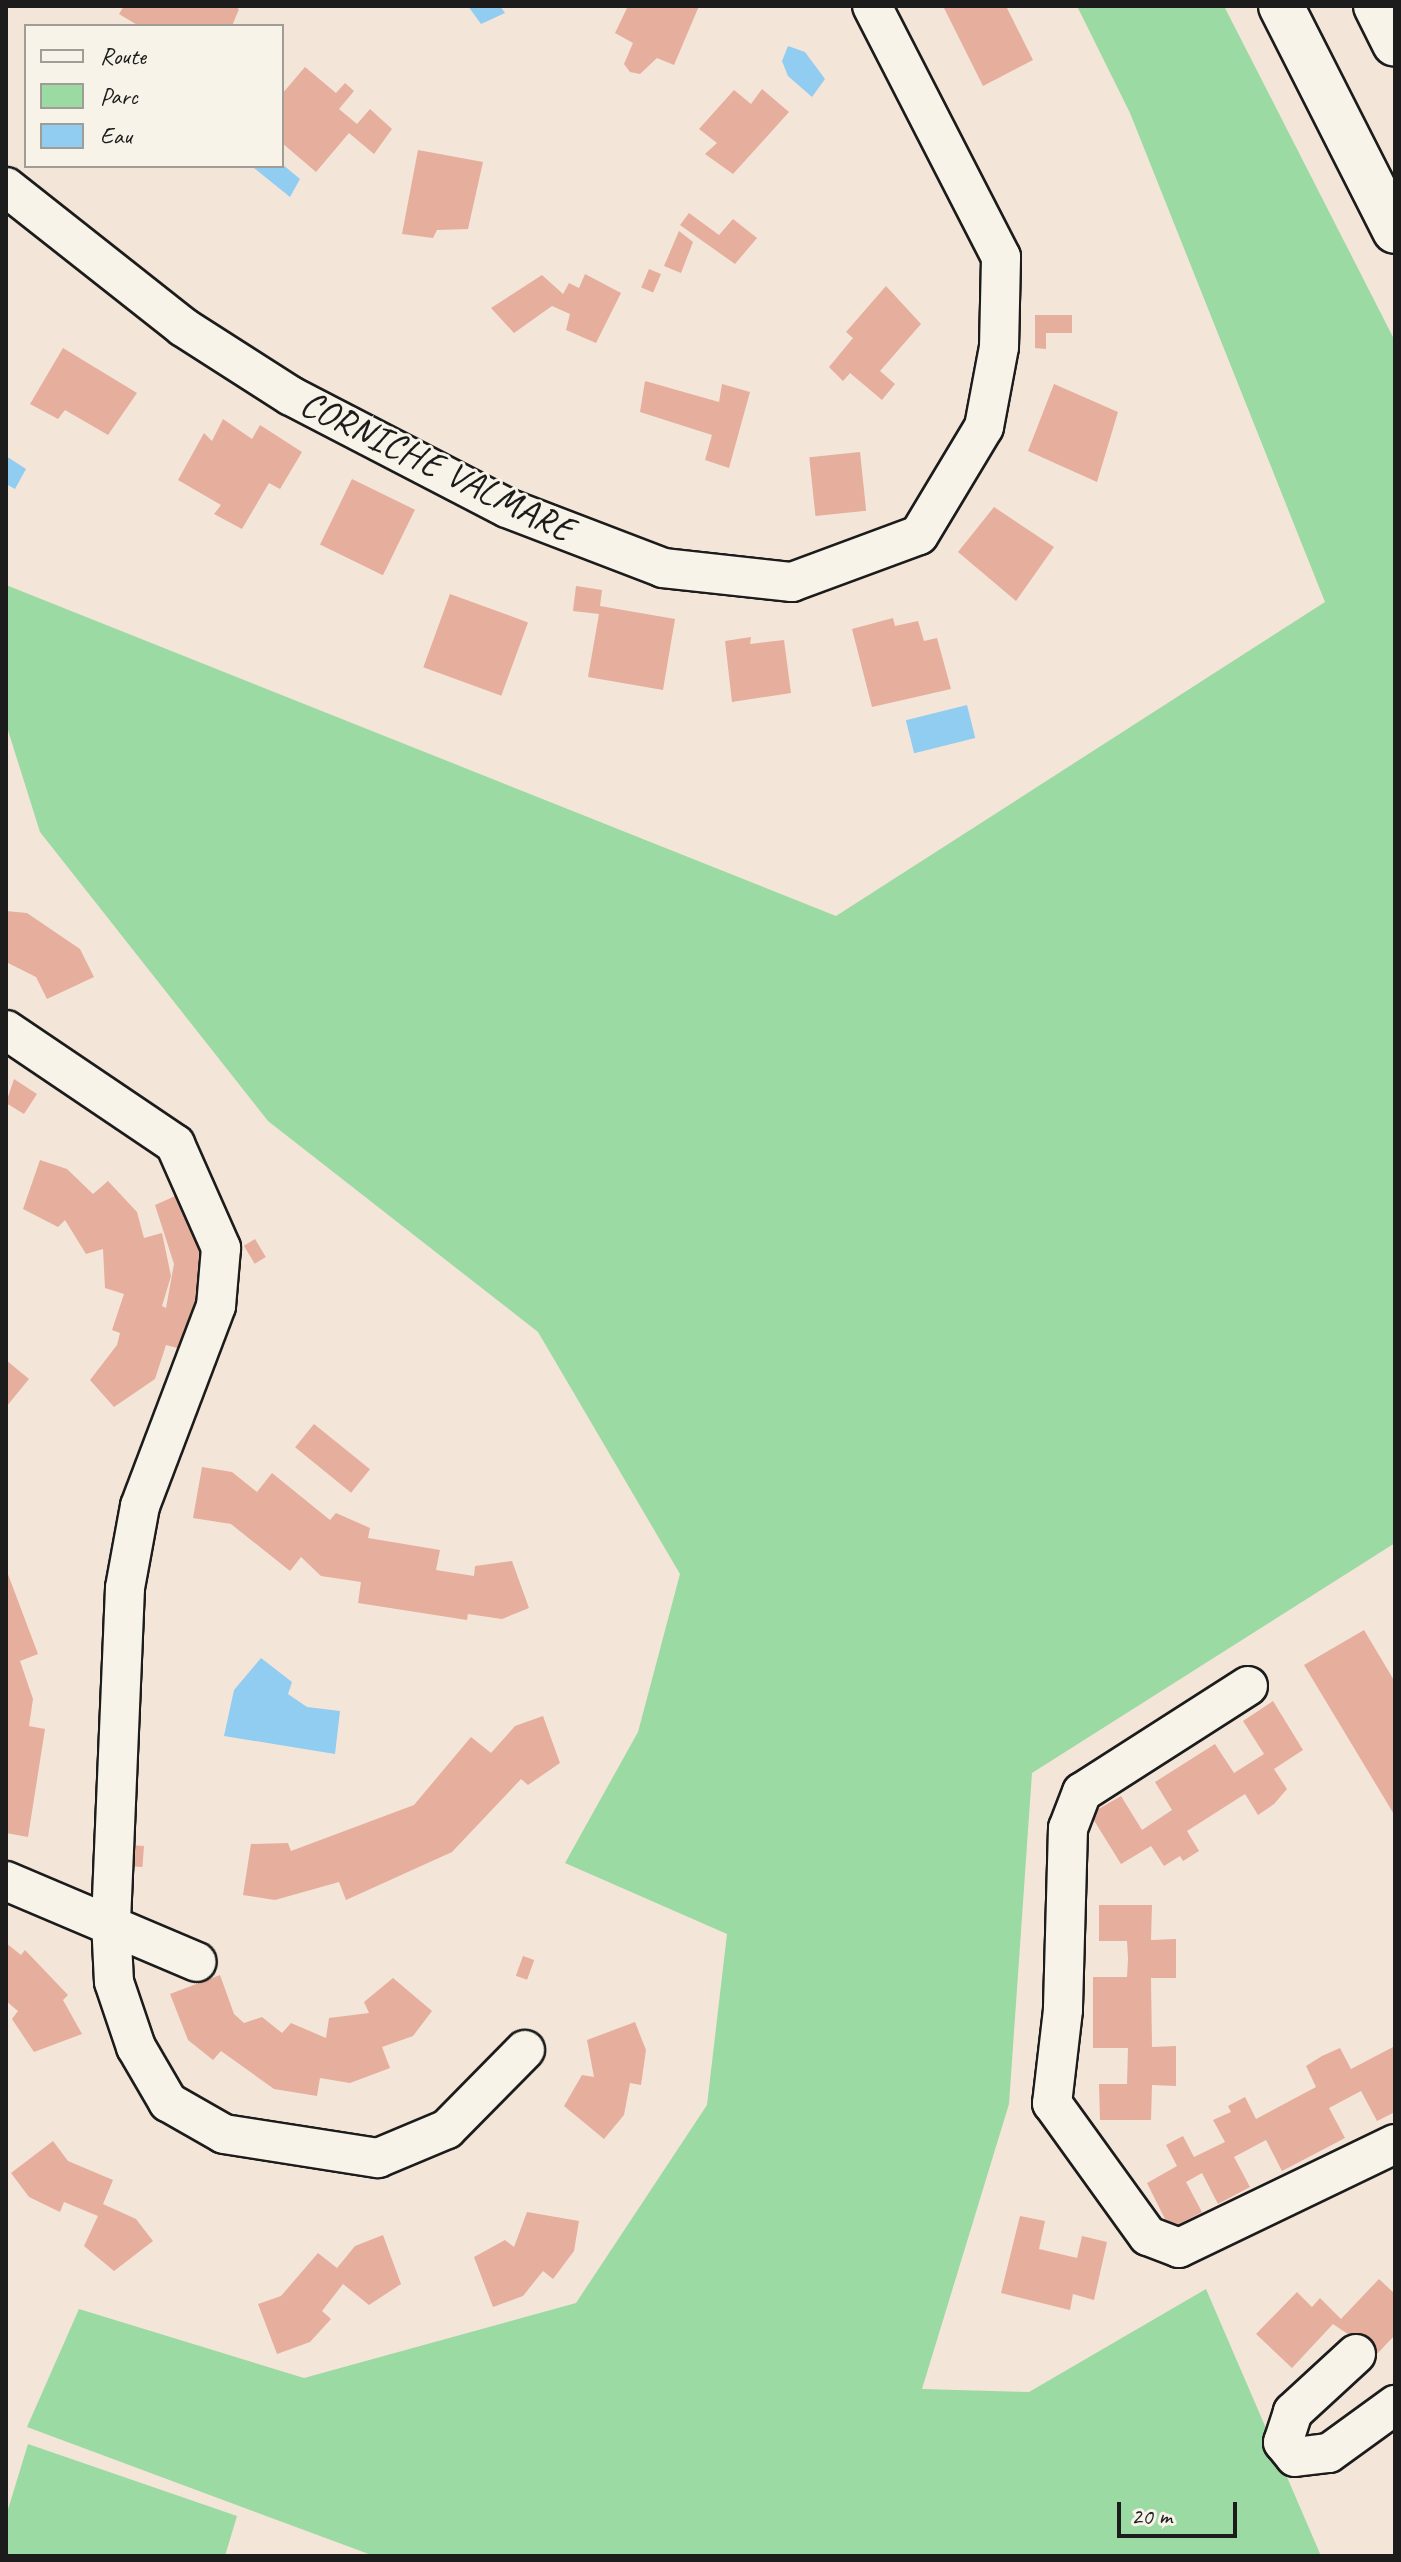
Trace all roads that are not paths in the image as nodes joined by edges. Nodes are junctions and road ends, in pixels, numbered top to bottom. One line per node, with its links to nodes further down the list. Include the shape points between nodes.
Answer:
1 (872, 6): 5 (street, CORNICHE VALMARE, via 1001,257 999,347 984,427 919,535 792,582 663,568 507,508 291,396 207,342)
2 (1281, 6): 6 (highway)
3 (1376, 6): 4 (highway)
4 (1395, 44)
5 (6, 187)
6 (1395, 231)
7 (6, 1030): 10 (street, via 175,1144 221,1248 216,1306 140,1506 125,1588)
8 (1248, 1686): 13 (street, via 1082,1792 1068,1828 1063,2010 1052,2103 1148,2236 1179,2248)
9 (6, 1881): 10 (street)
10 (111, 1921): 11 (street); 12 (street, via 114,1982 136,2047 168,2102 224,2134 378,2158 447,2129)
11 (197, 1962)
12 (525, 2050)
13 (1395, 2144)
14 (1356, 2354): 15 (street, via 1293,2412 1283,2442 1295,2457 1329,2453)
15 (1395, 2405)

